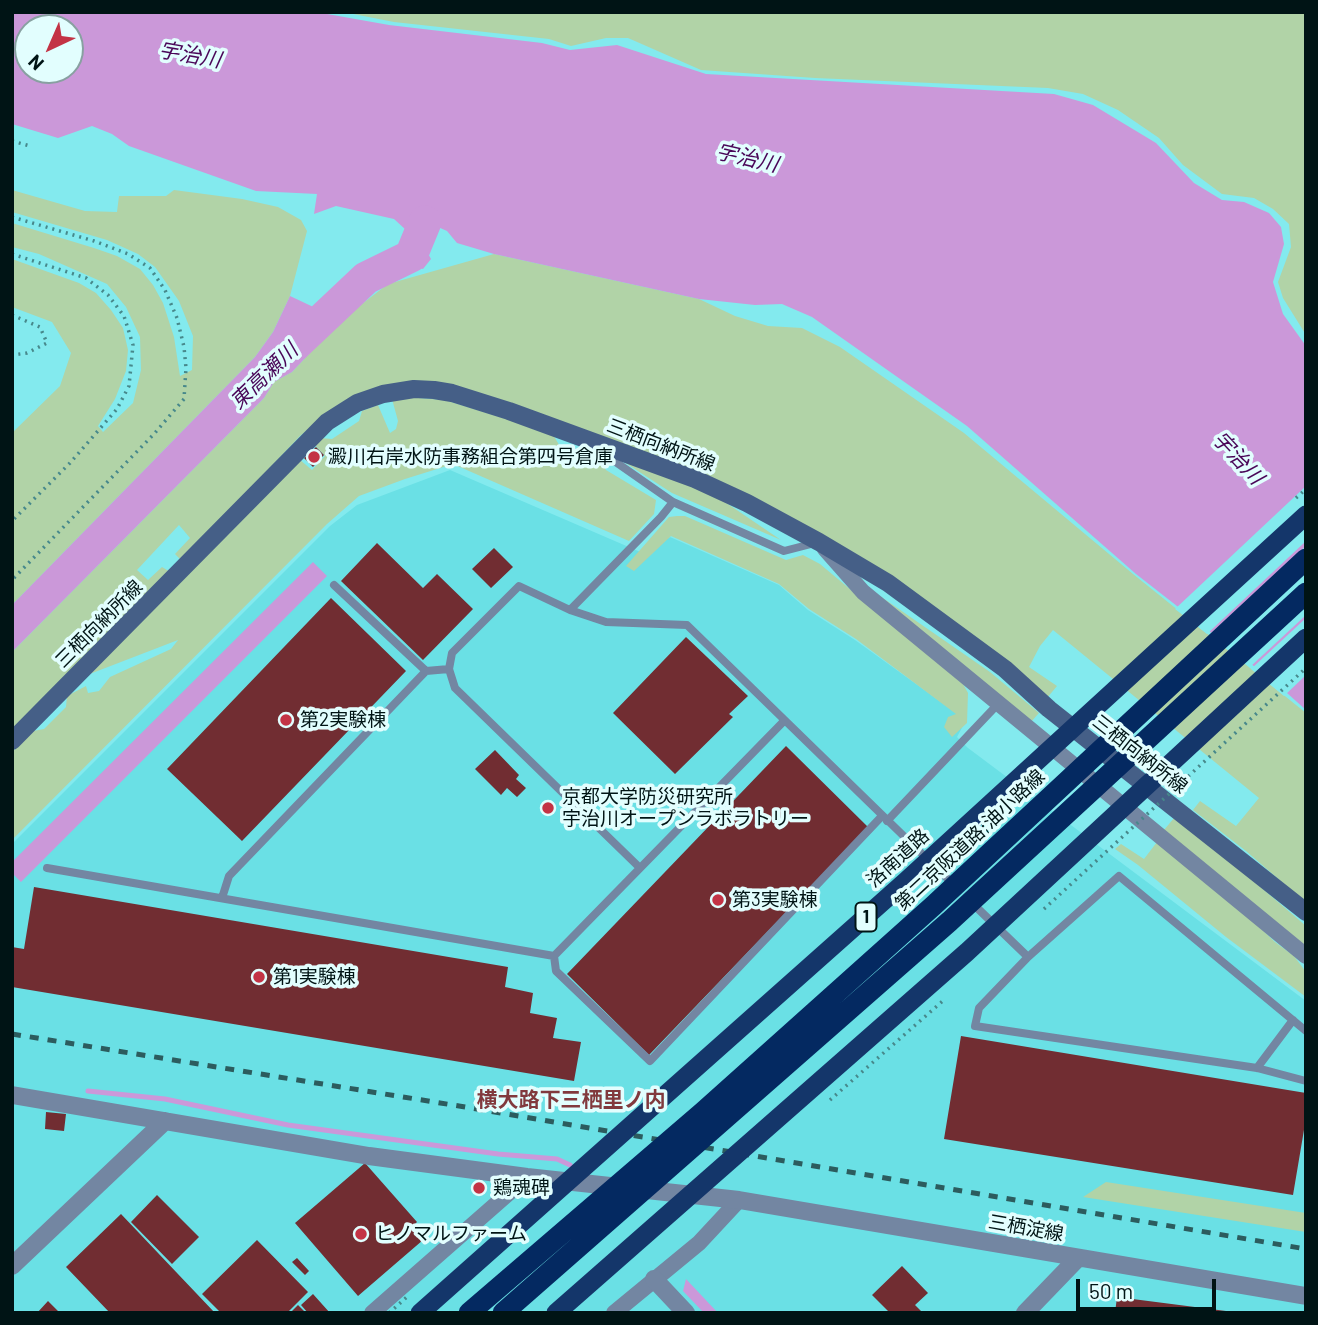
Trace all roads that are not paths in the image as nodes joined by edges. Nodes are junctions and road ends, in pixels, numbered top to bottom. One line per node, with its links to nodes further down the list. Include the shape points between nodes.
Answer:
1 (581, 437): 2 (lane); 4 (main road, 三栖向納所線, via 695,479); 14 (main road, 三栖向納所線, via 434,390 398,391 357,403 313,434)
2 (673, 502): 4 (lane, via 784,551); 8 (lane)
3 (1306, 515): 36 (highway, 洛南道路 / 1, bridge, via 906,881)
4 (819, 542): 12 (street, via 863,592); 19 (main road, 三栖向納所線, via 888,583 1005,669)
5 (1306, 559): 37 (highway, 第二京阪道路;油小路線 / 1, bridge, via 923,915)
6 (334, 585): 11 (lane)
7 (1306, 593): 38 (highway, bridge, via 950,921)
8 (570, 610): 10 (lane, via 519,586 452,653); 13 (lane, via 606,622 687,625)
9 (1306, 638): 39 (highway, bridge, via 967,952)
10 (449, 669): 11 (lane); 16 (lane, via 455,688)
11 (426, 671): 18 (lane, via 229,876)
12 (998, 704): 15 (lane); 21 (street)
13 (784, 720): 15 (lane); 16 (lane)
14 (12, 741)
15 (885, 819): 20 (lane, via 650,1061 556,971); 22 (lane)
16 (639, 867): 20 (lane)
17 (47, 868): 18 (lane)
18 (222, 898): 20 (lane)
19 (1306, 912)
20 (554, 956)
21 (1306, 956)
22 (1028, 957): 23 (lane, via 1119,876); 25 (lane, via 979,1008 975,1026)
23 (1293, 1020): 24 (lane); 25 (lane)
24 (1306, 1031)
25 (1257, 1068): 26 (lane)
26 (1306, 1081)
27 (12, 1095): 28 (street, 三栖淀線)
28 (165, 1121): 29 (street, 三栖淀線); 32 (street)
29 (527, 1177): 30 (street, 三栖淀線); 35 (street)
30 (739, 1200): 31 (street, 三栖淀線); 33 (street, via 699,1243)
31 (1078, 1258): 34 (street, 三栖淀線); 42 (street)
32 (12, 1266)
33 (654, 1279): 40 (street); 41 (street)
34 (1306, 1296)
35 (372, 1313)
36 (420, 1313)
37 (469, 1313)
38 (503, 1313)
39 (556, 1313)
40 (614, 1313)
41 (686, 1313)
42 (1025, 1313)

